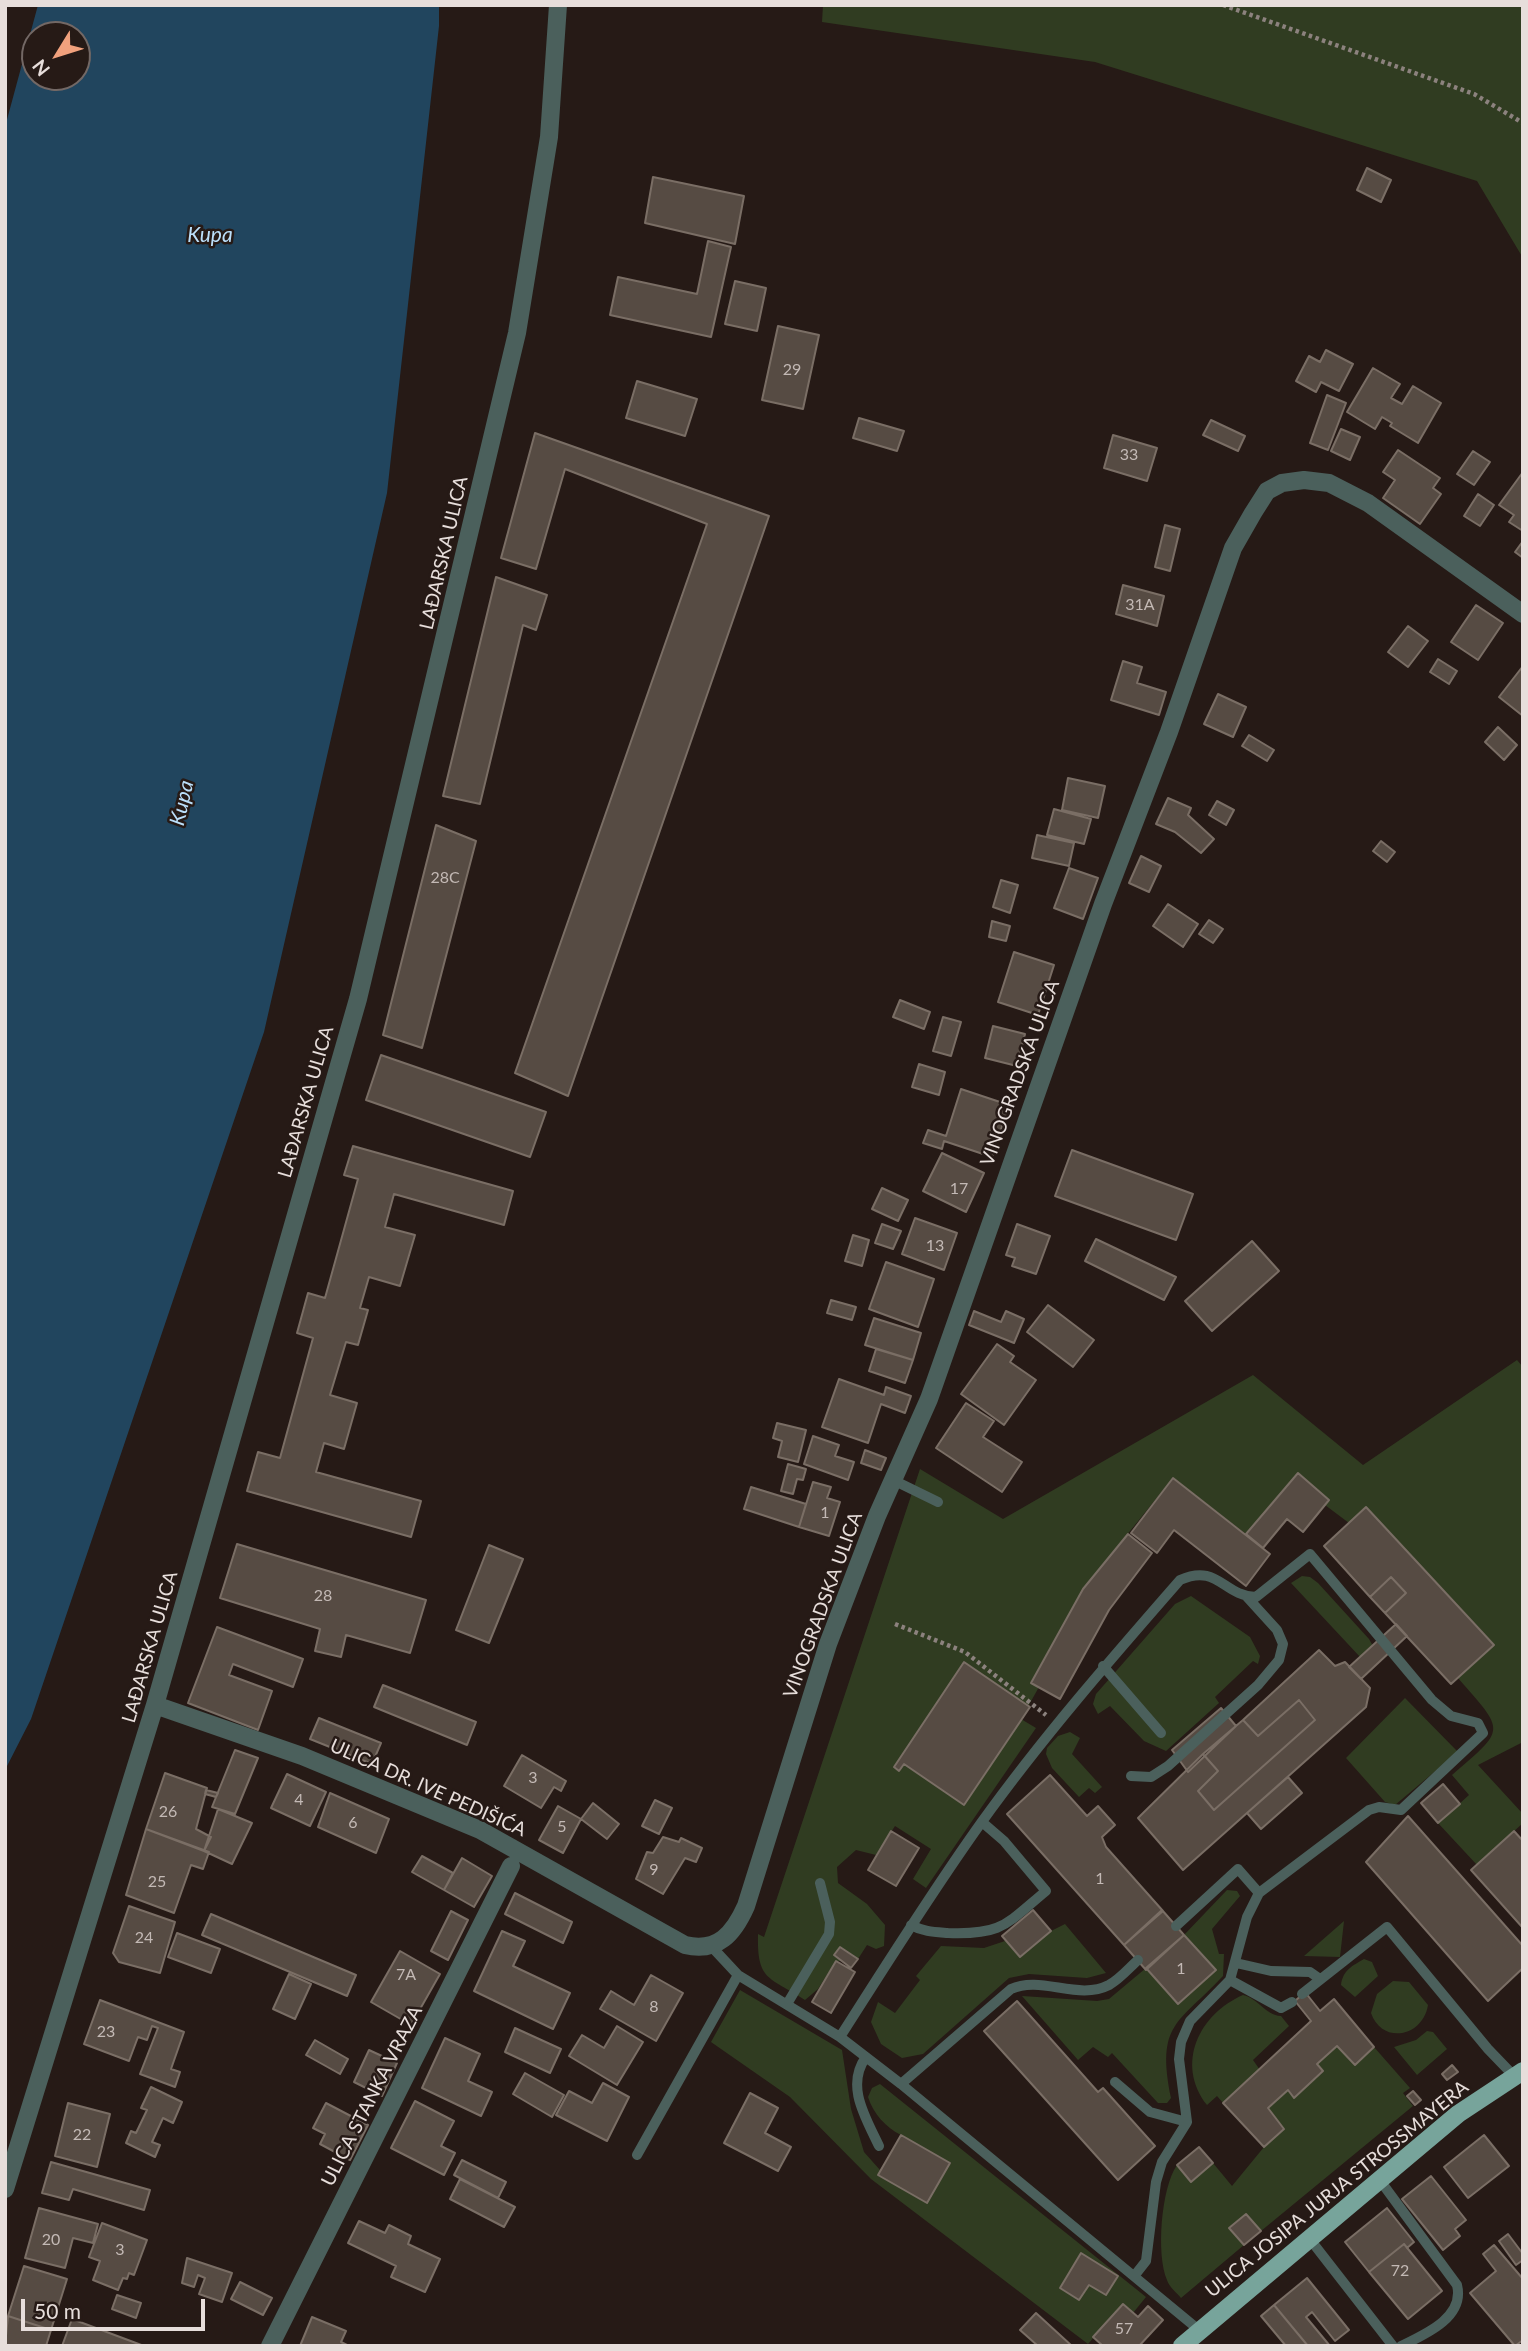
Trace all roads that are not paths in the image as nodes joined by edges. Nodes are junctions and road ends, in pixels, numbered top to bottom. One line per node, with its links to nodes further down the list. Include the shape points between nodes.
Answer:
1 (558, 5): 7 (street, LAĐARSKA ULICA, via 549,137 535,238 473,521 358,999)
2 (1523, 614): 3 (street, VINOGRADSKA ULICA, via 1368,503 1329,483 1292,481 1263,496 1233,548 999,1191 929,1399)
3 (893, 1480): 4 (lane); 16 (street, VINOGRADSKA ULICA, via 828,1644 746,1906 734,1930)
4 (938, 1502)
5 (1247, 1597): 6 (lane, via 1206,1574 1180,1580); 9 (lane, via 1278,1630 1283,1644 1279,1660 1258,1685 1168,1766 1151,1777); 13 (lane, via 1266,1592 1310,1554 1432,1700 1451,1716 1478,1723 1483,1733 1401,1810 1369,1810)
6 (1103, 1666): 8 (lane); 10 (lane)
7 (155, 1705): 16 (street, ULICA DR. IVE PEDIŠIĆA, via 302,1756 446,1815 518,1849 685,1945); 34 (street, LAĐARSKA ULICA)
8 (1161, 1733)
9 (1131, 1776)
10 (982, 1822): 14 (lane); 14 (lane, via 1046,1891 994,1931 978,1935 923,1932)
11 (511, 1866): 38 (street, ULICA STANKA VRAZA)
12 (820, 1883): 24 (lane, via 829,1934)
13 (1259, 1892): 15 (lane, via 1238,1869); 18 (lane, via 1244,1926)
14 (911, 1925): 25 (lane)
15 (1176, 1926)
16 (711, 1947): 19 (lane)
17 (1138, 1960): 29 (lane, via 1100,1988 1021,1984)
18 (1236, 1963): 20 (lane, via 1271,1971 1310,1972); 21 (lane)
19 (738, 1975): 24 (lane); 32 (lane)
20 (1320, 1979): 22 (lane); 27 (lane, via 1387,1927 1488,2049)
21 (1230, 1980): 23 (lane, via 1269,2004 1281,2008); 30 (lane, via 1195,2014 1181,2042 1179,2066)
22 (1302, 1994)
23 (1292, 2002)
24 (787, 2004): 25 (lane)
25 (840, 2037): 26 (lane)
26 (866, 2057): 29 (lane); 31 (lane, via 855,2082)
27 (1518, 2073): 33 (main road, ULICA JOSIPA JURJA STROSSMAYERA, via 1458,2114)
28 (1115, 2082): 30 (lane, via 1150,2112)
29 (901, 2084): 36 (lane)
30 (1187, 2122): 36 (lane, via 1162,2162 1146,2261)
31 (879, 2146)
32 (637, 2155)
33 (1379, 2179): 35 (main road, ULICA JOSIPA JURJA STROSSMAYERA); 41 (lane, via 1460,2295 1459,2304 1446,2320)
34 (5, 2189)
35 (1309, 2238): 37 (main road, ULICA JOSIPA JURJA STROSSMAYERA); 40 (lane)
36 (1135, 2275): 37 (lane)
37 (1199, 2330): 39 (main road, ULICA JOSIPA JURJA STROSSMAYERA)
38 (270, 2346)
39 (1182, 2346)
40 (1393, 2346)
41 (1401, 2346)

